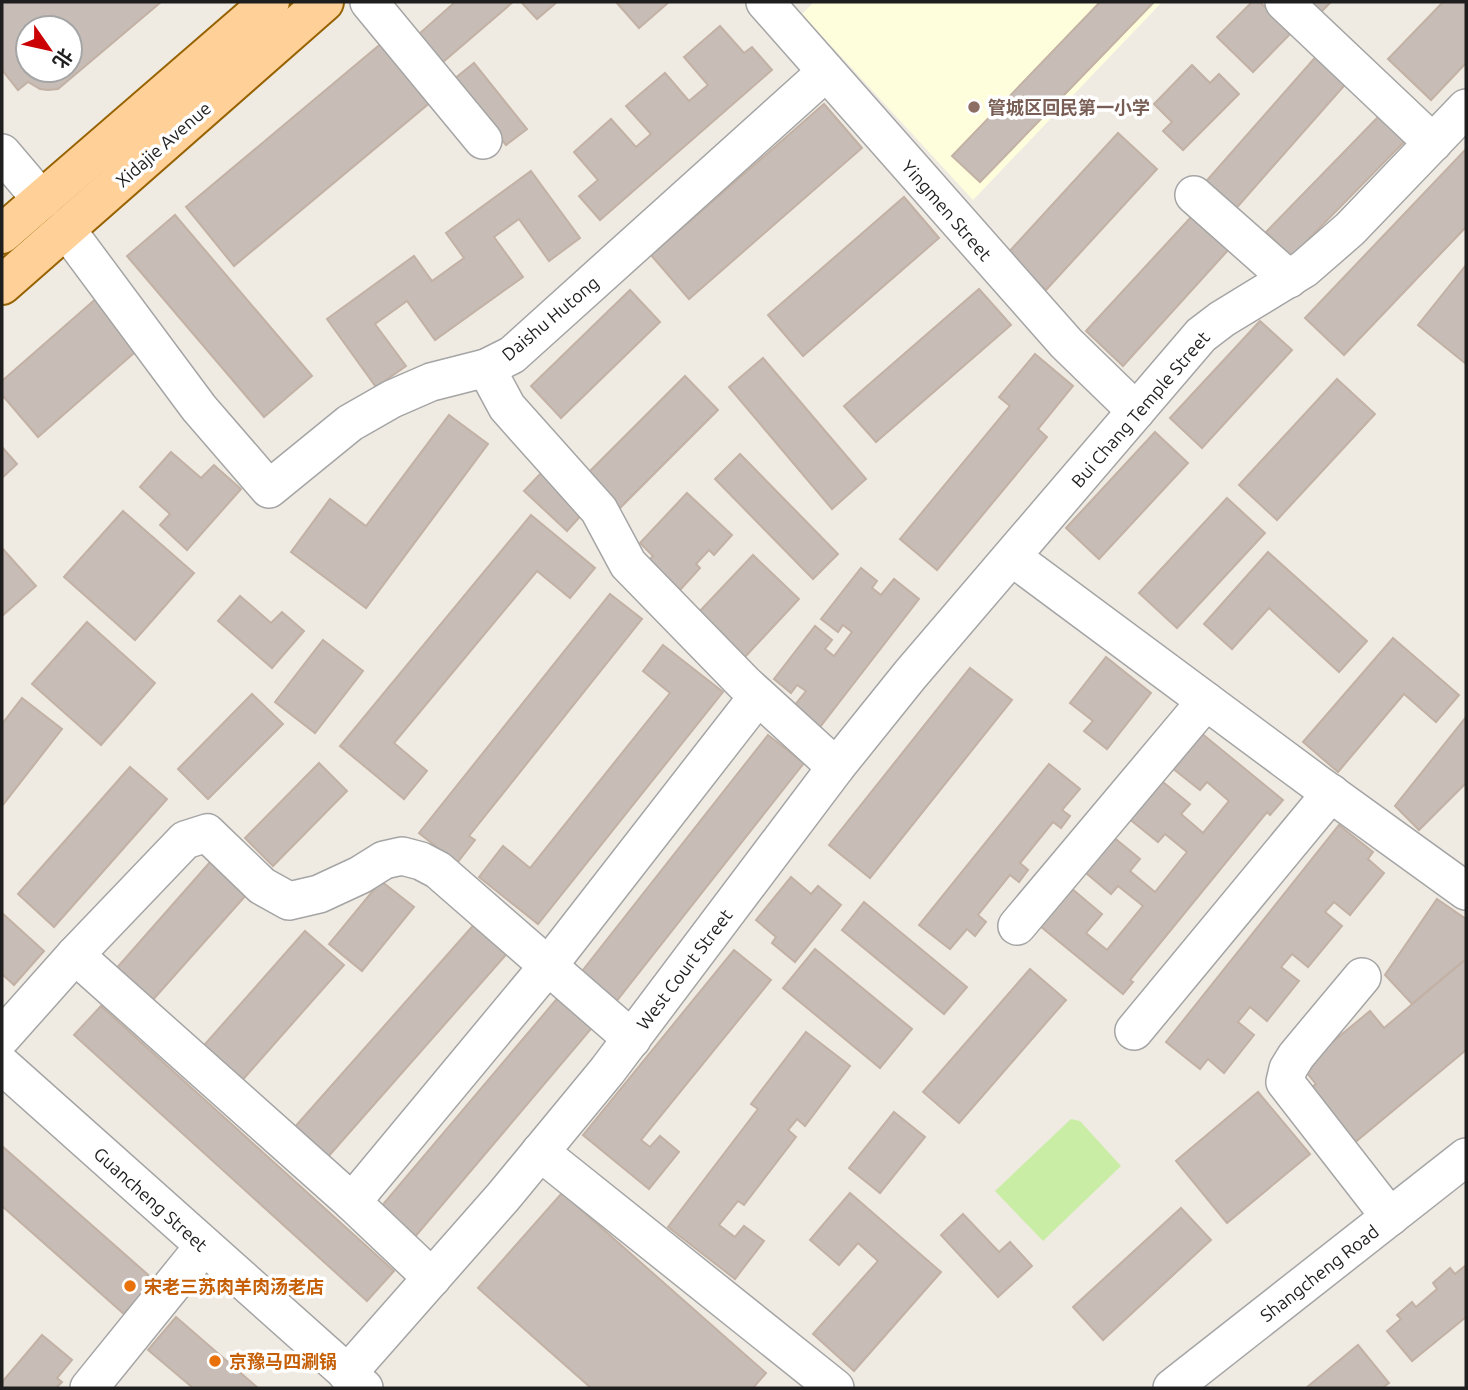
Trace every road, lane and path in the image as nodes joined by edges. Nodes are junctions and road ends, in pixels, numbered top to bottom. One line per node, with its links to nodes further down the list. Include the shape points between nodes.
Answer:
1 (270, 2): 12 (main road)
2 (324, 2): 13 (main road, Xidajie Avenue)
3 (369, 2): 8 (street)
4 (765, 2): 6 (street, Yingmen Street)
5 (1284, 2): 9 (street)
6 (826, 72): 17 (street, Daishu Hutong, via 512,355); 18 (street, Yingmen Street, via 1066,343)
7 (1466, 108): 9 (street, Bui Chang Temple Street)
8 (483, 140)
9 (1433, 143): 15 (street, Bui Chang Temple Street, via 1350,229)
10 (2, 153): 12 (street)
11 (1194, 195): 15 (street)
12 (42, 200): 14 (main road)
13 (66, 229): 16 (main road, Xidajie Avenue); 17 (street, Daishu Hutong, via 199,408 269,489 350,424 392,399 431,382)
14 (2, 233)
15 (1289, 279): 18 (street, Bui Chang Temple Street, via 1201,335)
16 (2, 285)
17 (486, 368): 20 (street, via 507,407 599,509 628,564)
18 (1136, 411): 19 (street, Bui Chang Temple Street)
19 (1012, 557): 21 (street); 22 (street, West Court Street)
20 (758, 696): 22 (street); 27 (street)
21 (1206, 701): 23 (street); 25 (street)
22 (836, 767): 31 (street, West Court Street)
23 (1331, 793): 24 (street); 29 (street)
24 (1466, 891)
25 (1017, 926)
26 (75, 955): 27 (street, via 185,840 207,833 262,886 289,901 319,894 384,860 402,856 421,861 438,870); 30 (street); 35 (street)
27 (548, 966): 31 (street); 35 (street)
28 (1362, 977): 36 (street, via 1296,1056 1284,1082)
29 (1134, 1031)
30 (2, 1037)
31 (632, 1039): 33 (street, West Court Street)
32 (7, 1081): 37 (street, Guancheng Street)
33 (540, 1152): 38 (street, West Court Street); 41 (street)
34 (1466, 1157): 36 (street, Shangcheng Road)
35 (352, 1202): 38 (street)
36 (1390, 1217): 42 (street, Shangcheng Road)
37 (204, 1246): 39 (street, Guancheng Street); 40 (street)
38 (432, 1278): 39 (street, West Court Street)
39 (355, 1381)
40 (89, 1388)
41 (835, 1388)
42 (1172, 1388)

